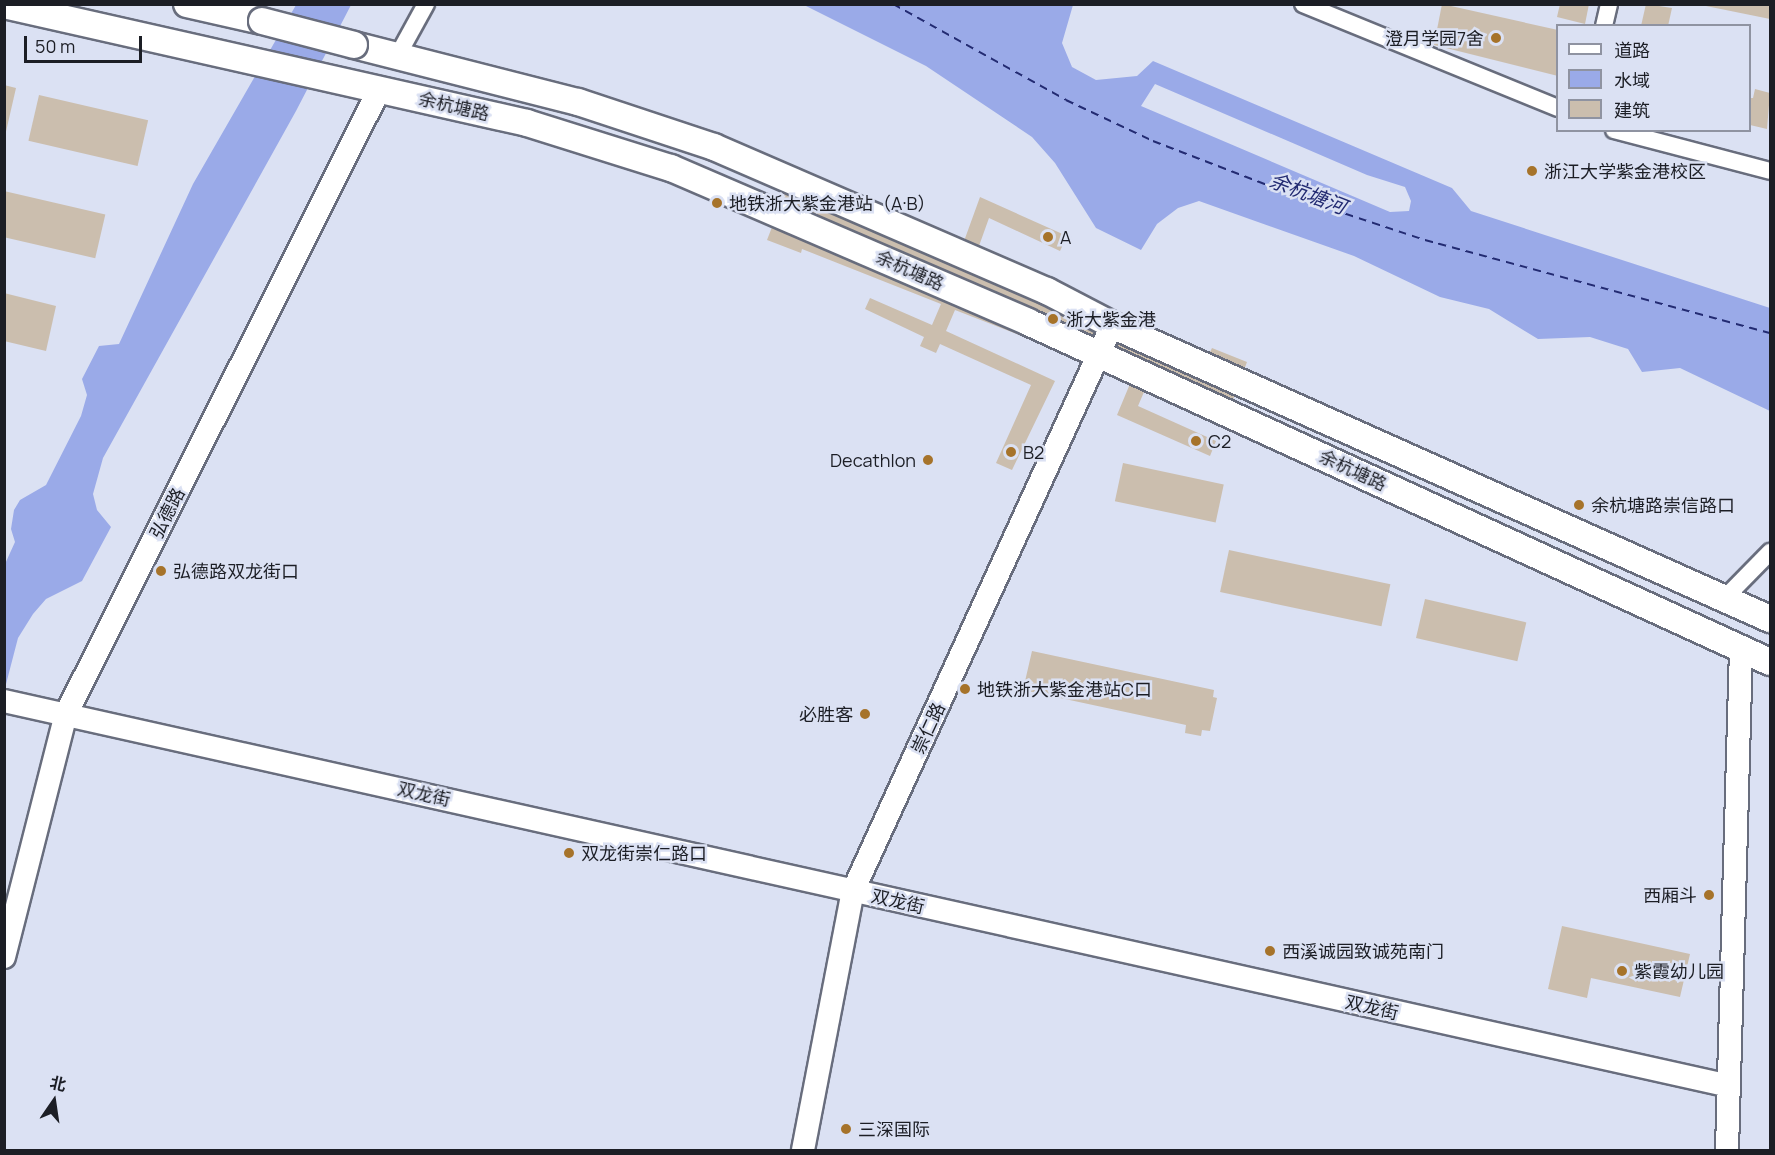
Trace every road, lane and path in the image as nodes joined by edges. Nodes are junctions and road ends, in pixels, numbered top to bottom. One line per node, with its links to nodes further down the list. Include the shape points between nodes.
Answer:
1 (187, 4): 7 (main road, 余杭塘路, bridge)
2 (426, 4): 7 (street)
3 (1303, 4): 9 (street)
4 (1609, 4): 6 (street)
5 (4, 5): 8 (main road, 余杭塘路)
6 (1604, 24)
7 (398, 55): 12 (main road, 余杭塘路, via 578,102 714,147 1015,276)
8 (380, 88): 13 (main road, 余杭塘路, via 527,123 671,168 775,210); 20 (street, 弘德路)
9 (1556, 108)
10 (1622, 132): 11 (street)
11 (1770, 171)
12 (1112, 325): 13 (street, 崇仁路); 15 (main road, 余杭塘路)
13 (1098, 356): 17 (main road, 余杭塘路); 21 (street, 崇仁路)
14 (1770, 552): 15 (street)
15 (1724, 598): 16 (main road, 余杭塘路)
16 (1770, 619)
17 (1741, 652): 18 (main road, 余杭塘路); 23 (street)
18 (1770, 662)
19 (5, 701): 20 (street, 双龙街)
20 (66, 714): 21 (street, 双龙街); 22 (street, 弘德路)
21 (853, 891): 23 (street, 双龙街); 24 (street, 崇仁路)
22 (4, 957)
23 (1729, 1086): 25 (street)
24 (802, 1150)
25 (1727, 1150)

